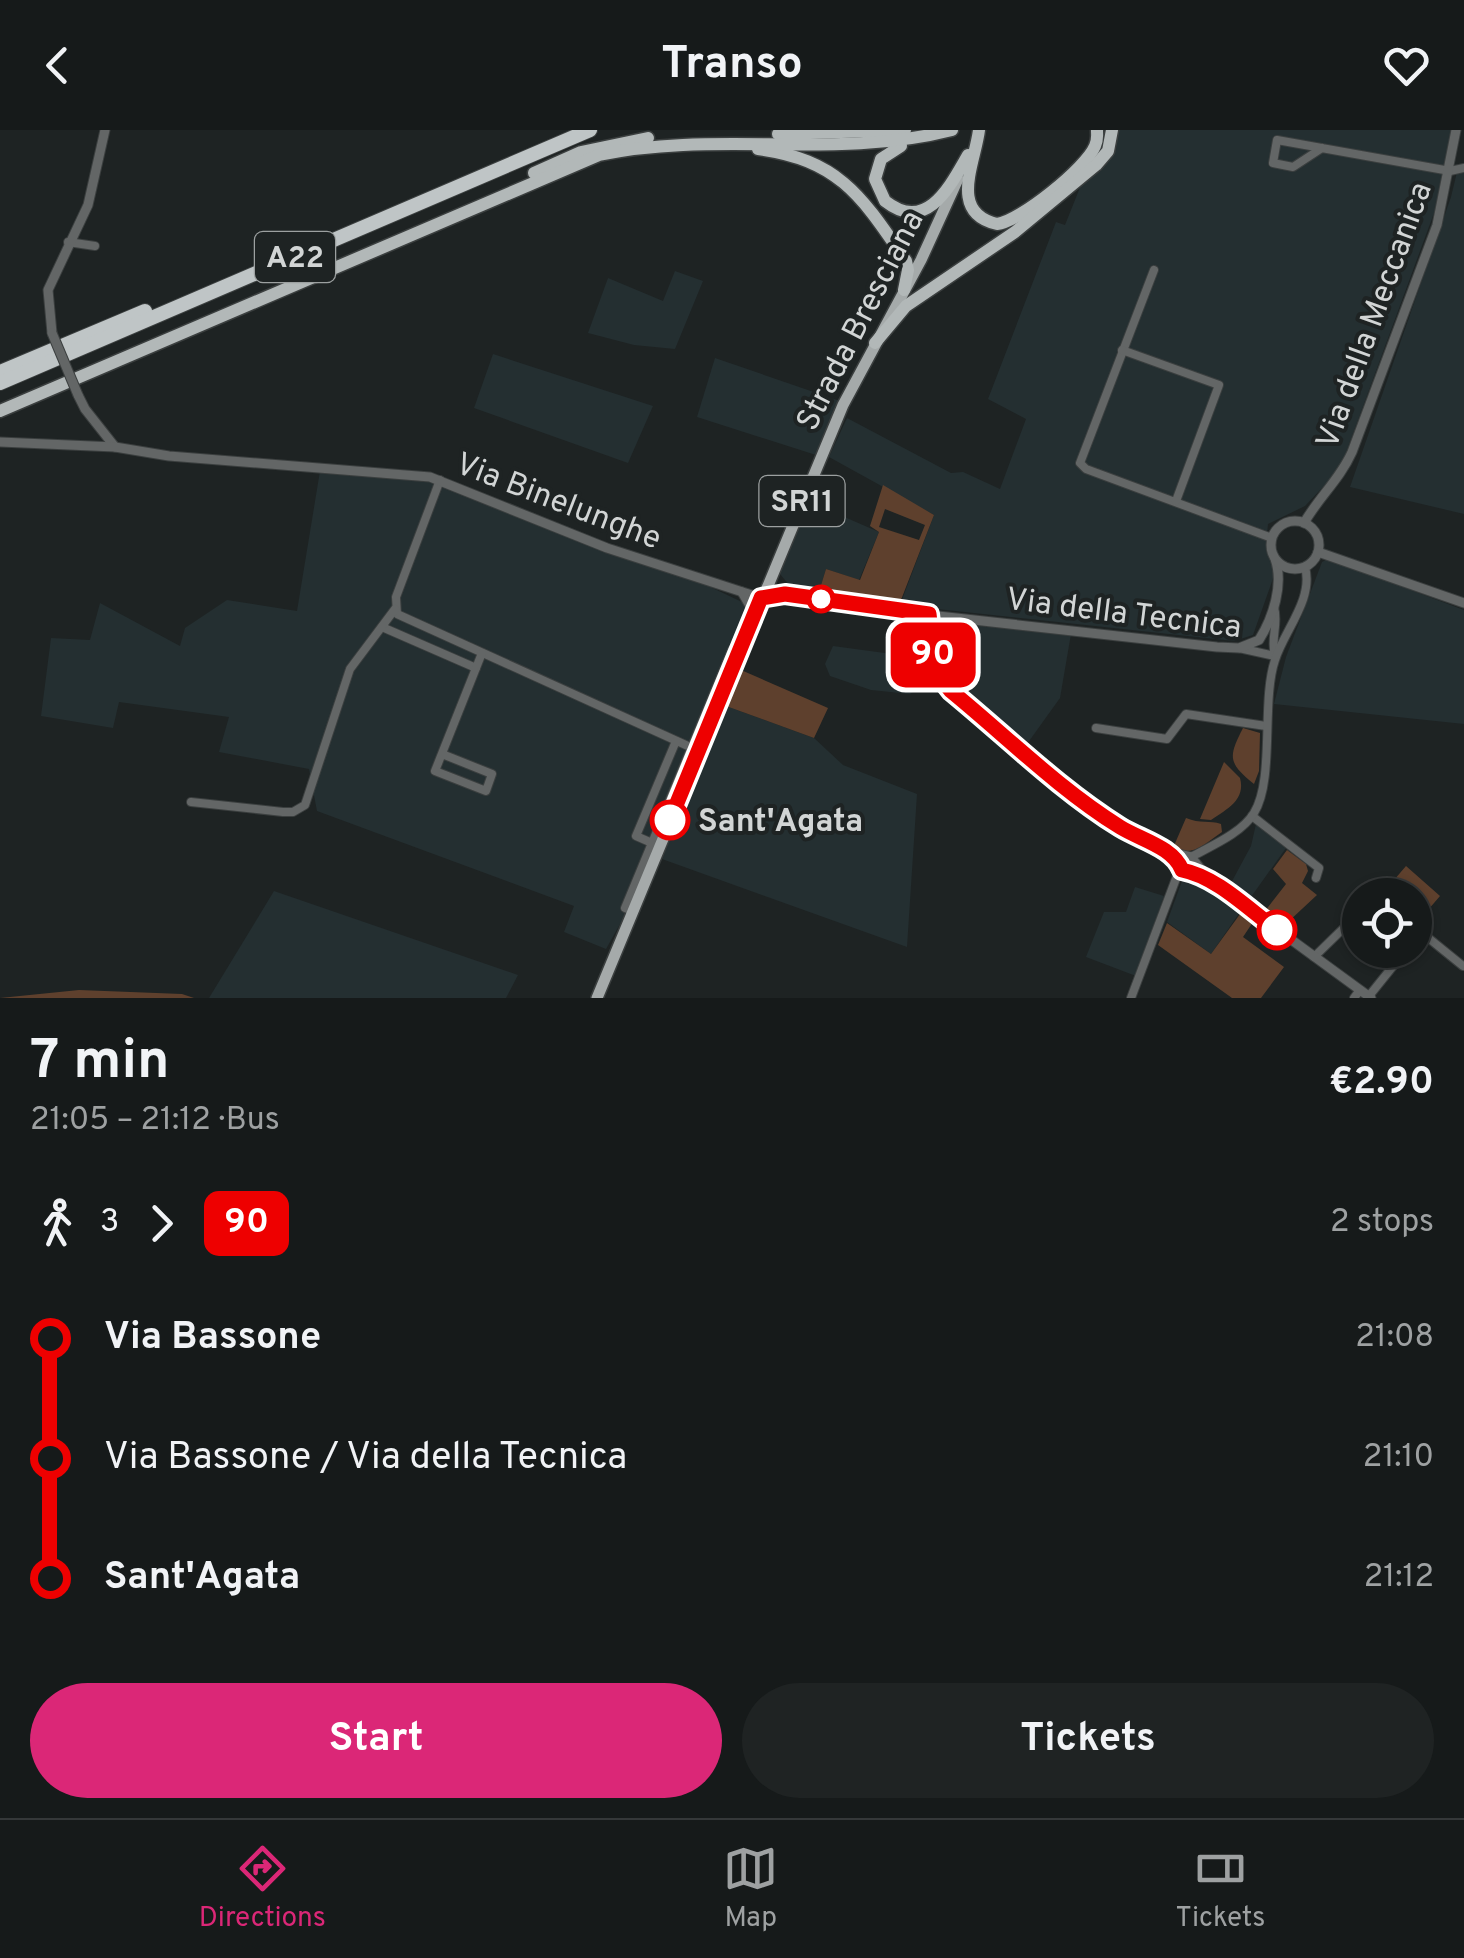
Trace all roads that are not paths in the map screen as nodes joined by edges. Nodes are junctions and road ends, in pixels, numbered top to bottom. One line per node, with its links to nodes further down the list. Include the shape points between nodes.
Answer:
1 (106, 130): 17 (street, via 88,204)
2 (569, 130): 23 (highway, A22)
3 (590, 130): 24 (highway, A22)
4 (635, 130): 13 (highway)
5 (905, 130): 13 (highway, via 668,136)
6 (952, 130): 11 (highway, via 874,144); 14 (highway, via 887,152 875,174 882,198 902,211 928,208)
7 (979, 130): 14 (highway)
8 (1097, 130): 14 (highway, via 1096,145 1082,164 1006,223 988,222 970,206)
9 (1112, 130): 21 (highway, via 1108,151 1096,165 1015,232 906,306)
10 (1456, 130): 16 (street, Via della Meccanica)
11 (721, 142): 20 (highway, via 794,156 841,178 906,262); 25 (highway, via 599,155)
12 (1322, 148): 12 (street, Via della Meccanica, via 1277,140 1273,163 1293,167); 16 (street, Via della Meccanica)
13 (581, 152): 25 (highway)
14 (971, 156): 20 (main road, Strada Bresciana / SR11)
15 (1464, 168): 16 (street)
16 (1450, 171): 30 (street, Via della Meccanica, via 1437,225 1344,472)
17 (68, 242): 18 (street); 27 (street, bridge, via 48,290 52,334 85,409)
18 (95, 246)
19 (1154, 270): 22 (street)
20 (904, 290): 21 (main road, Strada Bresciana / SR11)
21 (875, 342): 35 (main road, Strada Bresciana / SR11)
22 (1122, 350): 29 (street, via 1080,463); 29 (street, via 1219,385)
23 (0, 372)
24 (0, 383)
25 (0, 407)
26 (0, 442): 27 (street, Via Binelunghe)
27 (115, 447): 28 (street, Via Binelunghe)
28 (440, 480): 36 (street, Via Binelunghe, via 607,548); 41 (street)
29 (1176, 501): 31 (street)
30 (1304, 523): 31 (street, Via della Meccanica, via 1285,523); 32 (street, via 1316,535)
31 (1272, 538): 33 (street)
32 (1318, 552): 34 (street); 40 (street)
33 (1275, 559): 34 (street); 39 (street)
34 (1302, 568): 39 (street); 47 (street, Via della Tecnica, via 1309,580)
35 (773, 570): 37 (street); 38 (main road, Strada Bresciana / SR11)
36 (742, 592): 38 (street, Via Binelunghe); 43 (street)
37 (785, 594): 38 (street, Via della Tecnica); 42 (street, Via della Tecnica)
38 (761, 598): 43 (main road, Strada Bresciana / SR11)
39 (1275, 598): 45 (street, via 1258,640); 47 (street)
40 (1464, 603)
41 (395, 609): 44 (street); 46 (street)
42 (929, 614): 45 (street, Via della Tecnica); 57 (street, via 941,682 1092,808)
43 (752, 621): 52 (main road, Strada Bresciana / SR11)
44 (382, 626): 48 (street); 54 (street, via 350,669 299,810)
45 (1240, 648): 47 (street, Via della Tecnica)
46 (482, 653): 48 (street); 51 (street)
47 (1275, 656): 49 (street)
48 (476, 668): 53 (street)
49 (1266, 726): 50 (street, via 1186,714 1167,739); 55 (street, via 1264,776)
50 (1096, 728)
51 (676, 741): 52 (street); 56 (street, Strada Bresciana, via 636,836)
52 (695, 749): 56 (street, Strada Bresciana); 59 (main road, Strada Bresciana / SR11)
53 (442, 754): 53 (street, via 492,774 486,791 436,771)
54 (192, 802)
55 (1252, 816): 57 (street); 58 (street, via 1319,868)
56 (652, 843): 59 (street, Strada Bresciana, via 625,908)
57 (1188, 864): 62 (street); 67 (street, via 1175,880)
58 (1316, 878)
59 (633, 911): 66 (main road, Strada Bresciana / SR11)
60 (1342, 930): 62 (street)
61 (1432, 945): 63 (street)
62 (1314, 957): 65 (street)
63 (1463, 966)
64 (1390, 968): 65 (street)
65 (1364, 996)
66 (597, 998)
67 (1131, 998)

